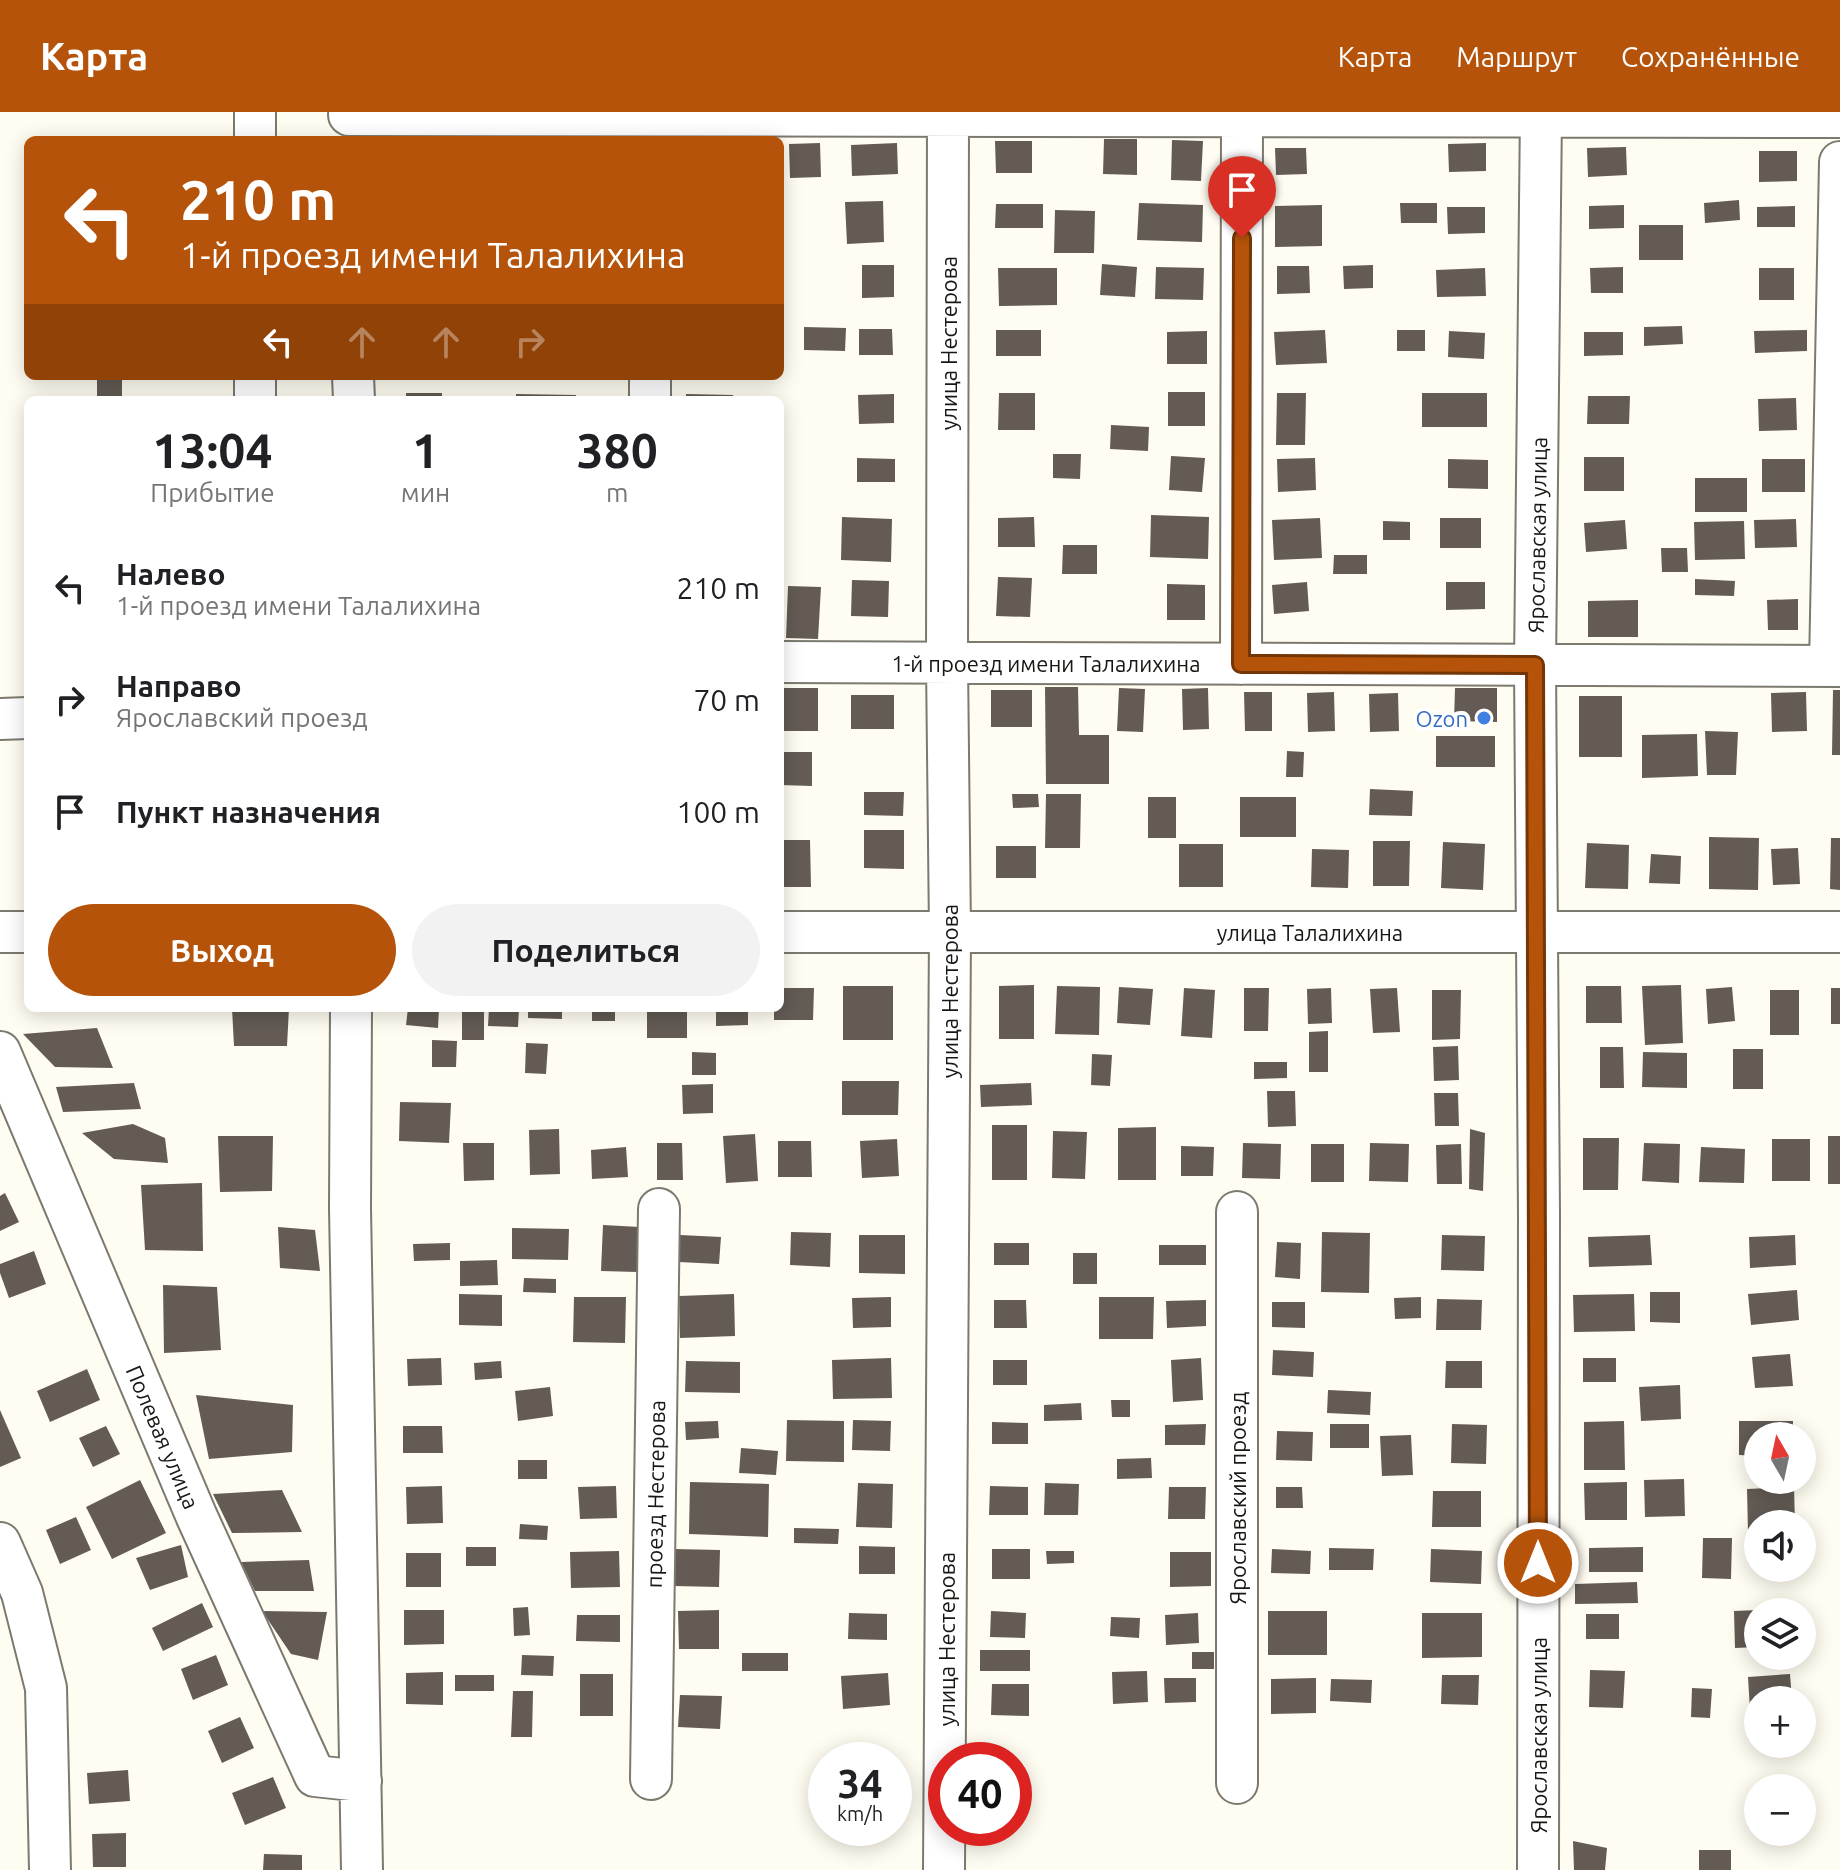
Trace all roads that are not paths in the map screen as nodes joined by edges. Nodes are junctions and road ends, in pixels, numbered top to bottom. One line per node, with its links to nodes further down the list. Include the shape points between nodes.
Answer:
1 (255, 112): 8 (street)
2 (948, 114): 4 (street); 7 (street); 11 (street, улица Нестерова)
3 (1541, 114): 4 (street); 5 (street); 13 (street, Ярославская улица)
4 (1242, 116): 12 (street)
5 (1840, 117)
6 (349, 122): 7 (street)
7 (655, 128)
8 (255, 136)
9 (1840, 162): 14 (street)
10 (784, 662): 11 (street, 1-й проезд имени Талалихина)
11 (947, 663): 12 (street, 1-й проезд имени Талалихина); 20 (street, улица Нестерова)
12 (1241, 664): 13 (street, 1-й проезд имени Талалихина)
13 (1535, 665): 14 (street, 1-й проезд имени Талалихина); 21 (street, Ярославская улица)
14 (1835, 666)
15 (24, 718): 16 (street)
16 (0, 719)
17 (0, 932): 18 (street)
18 (24, 932)
19 (784, 932): 20 (street, улица Талалихина)
20 (950, 932): 21 (street, улица Талалихина); 33 (street, улица Нестерова)
21 (1535, 932): 22 (street, улица Талалихина); 34 (street, Ярославская улица)
22 (1840, 932)
23 (351, 1012): 29 (street)
24 (0, 1052): 29 (street, Полевая улица, via 196,1515 315,1776)
25 (659, 1209): 28 (street, проезд Нестерова)
26 (1237, 1212): 30 (street, Ярославский проезд)
27 (0, 1543): 31 (street, via 22,1593 46,1688)
28 (651, 1779)
29 (361, 1781): 32 (street)
30 (1237, 1783)
31 (50, 1870)
32 (362, 1870)
33 (944, 1870)
34 (1538, 1870)

